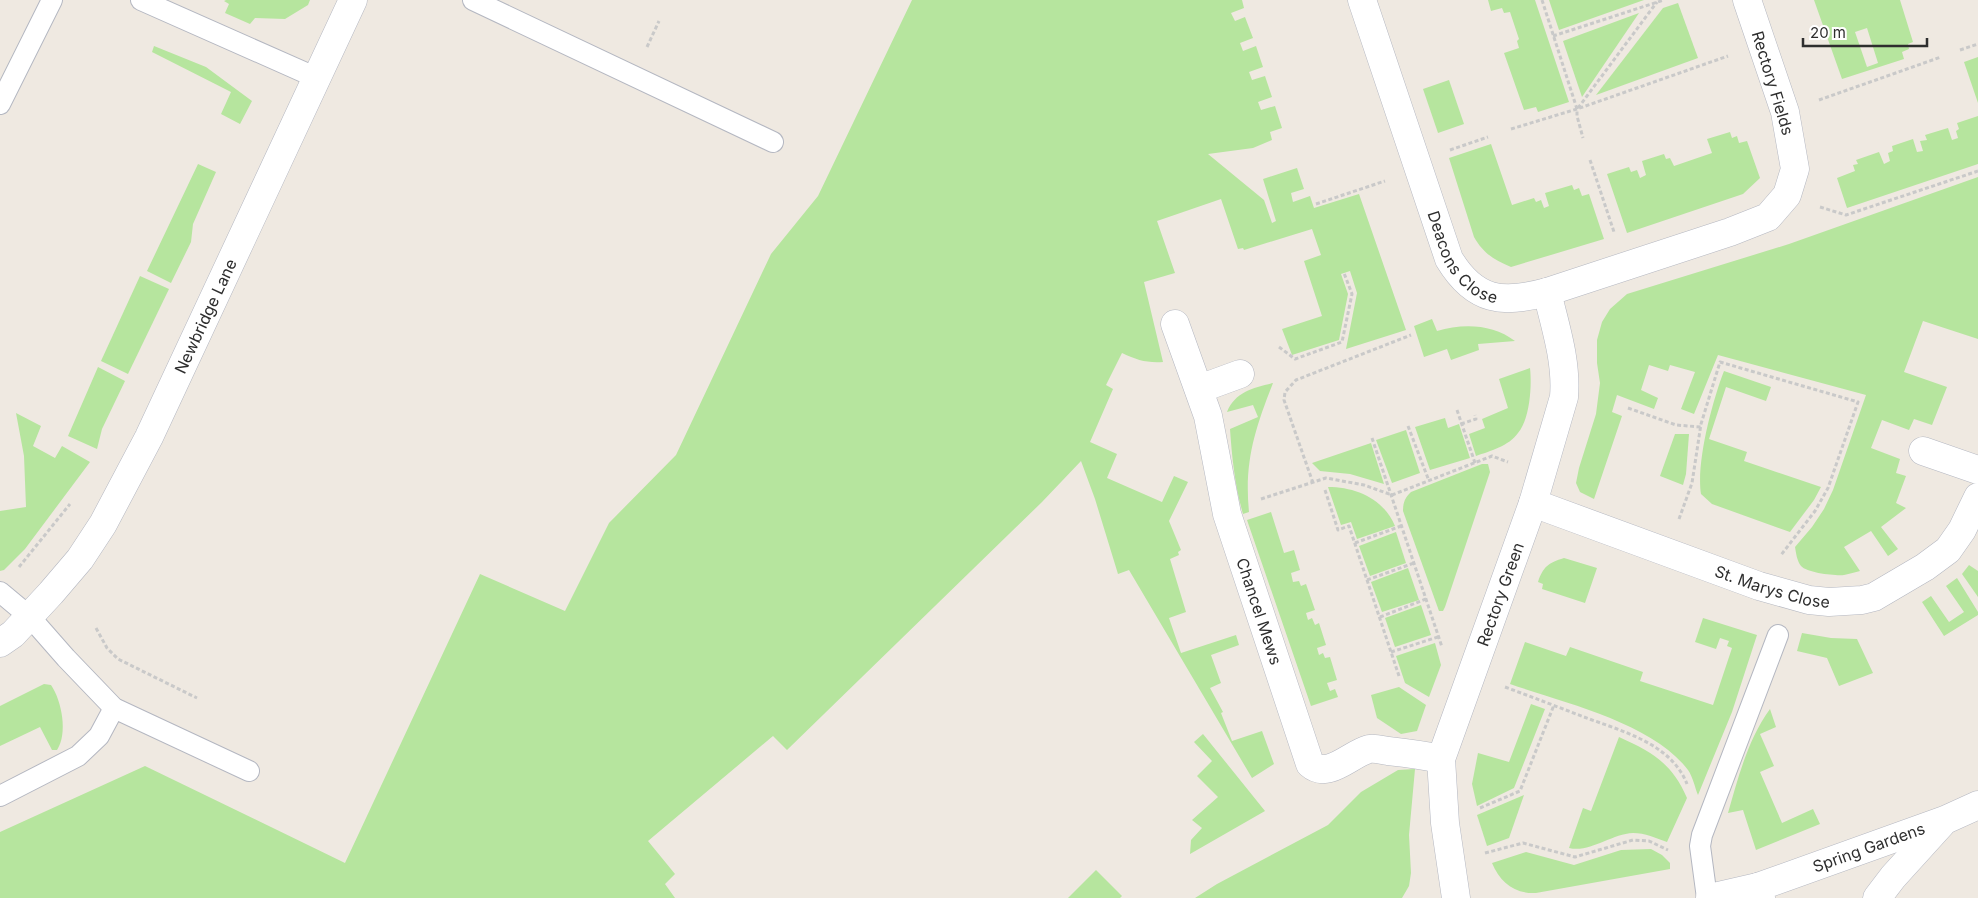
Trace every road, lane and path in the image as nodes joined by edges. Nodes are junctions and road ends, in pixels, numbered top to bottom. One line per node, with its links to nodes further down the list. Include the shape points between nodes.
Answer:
1 (52, 0): 18 (lane)
2 (141, 0): 17 (lane)
3 (353, 0): 17 (street, Newbridge Lane)
4 (473, 0): 23 (lane)
5 (1362, 0): 25 (street, Deacons Close)
6 (1542, 0): 11 (path)
7 (1664, 0): 9 (path)
8 (1747, 0): 13 (street, Rectory Fields)
9 (1657, 2): 11 (path); 19 (path)
10 (659, 21): 14 (path)
11 (1553, 36): 19 (path)
12 (1978, 44): 15 (path)
13 (1762, 45): 19 (path); 20 (street, Rectory Fields)
14 (646, 49)
15 (1960, 50)
16 (1941, 57): 20 (path)
17 (317, 78): 63 (street, Newbridge Lane, via 242,242 103,524 80,559)
18 (0, 104)
19 (1577, 109): 21 (path); 22 (path)
20 (1785, 112): 27 (street, Rectory Fields, via 1795,169)
21 (1511, 129)
22 (1583, 138)
23 (773, 142)
24 (1590, 160): 29 (path)
25 (1419, 170): 28 (path); 31 (street, Deacons Close, via 1449,259 1463,279 1488,295 1500,298 1524,298)
26 (1978, 170): 27 (path, via 1846,215)
27 (1787, 195): 29 (street, Deacons Close, via 1768,217)
28 (1316, 204)
29 (1626, 266): 31 (street, Deacons Close)
30 (1344, 273): 34 (path, via 1352,294 1342,342 1294,359)
31 (1547, 292): 47 (street, Rectory Green, via 1565,382 1564,397)
32 (1175, 324): 36 (street, Chancel Mews)
33 (1411, 335): 49 (path, via 1296,380 1285,392 1284,400)
34 (1279, 347)
35 (1240, 374): 36 (street)
36 (1199, 389): 75 (street, Chancel Mews, via 1211,426 1227,514 1310,764 1323,770 1334,768 1347,758 1370,749 1414,753)
37 (1628, 408): 42 (path, via 1676,425)
38 (1456, 410): 40 (path)
39 (1475, 416): 40 (path, via 1476,419)
40 (1461, 424): 45 (path)
41 (1408, 426): 48 (path)
42 (1701, 427): 57 (path, via 1692,483); 60 (path, via 1720,362 1858,402 1816,511)
43 (1372, 438): 51 (path)
44 (1923, 451): 46 (street)
45 (1475, 463): 47 (path, via 1492,456); 48 (path)
46 (1978, 470)
47 (1542, 474): 54 (street, Rectory Green)
48 (1429, 481): 51 (path)
49 (1313, 483): 51 (path, via 1326,478 1364,485); 53 (path)
50 (1326, 490): 56 (path, via 1338,530 1349,526)
51 (1392, 495): 55 (path)
52 (1978, 497): 60 (street, St. Marys Close, via 1948,550 1874,597 1846,602 1810,600)
53 (1255, 501)
54 (1533, 503): 57 (street, St. Marys Close); 70 (street, Rectory Green)
55 (1401, 526): 56 (path); 58 (path)
56 (1355, 543): 59 (path)
57 (1667, 553): 60 (street, St. Marys Close)
58 (1414, 563): 59 (path); 62 (path)
59 (1367, 580): 64 (path)
60 (1759, 586)
61 (0, 592): 63 (lane)
62 (1426, 599): 64 (path); 67 (path)
63 (30, 617): 68 (street, Newbridge Lane); 74 (lane)
64 (1380, 617): 69 (path)
65 (96, 628): 72 (path, via 107,648 118,659)
66 (1778, 635): 86 (lane, via 1702,835 1700,846)
67 (1438, 636): 69 (path); 70 (path, via 1449,667)
68 (0, 643)
69 (1392, 652): 71 (path)
70 (1472, 675): 73 (path); 75 (street, Rectory Green)
71 (1399, 676)
72 (197, 698)
73 (1554, 705): 77 (path, via 1632,734 1654,747 1676,765); 81 (path, via 1520,791)
74 (114, 708): 76 (lane); 78 (lane, via 99,736 78,756)
75 (1441, 760): 81 (street, Rectory Green)
76 (249, 771)
77 (1689, 789)
78 (0, 796)
79 (1978, 805): 80 (street, Spring Gardens)
80 (1945, 820): 84 (street, Spring Gardens); 87 (street)
81 (1445, 823): 83 (street, Rectory Green)
82 (1670, 851): 83 (path, via 1649,841 1633,840 1575,857 1523,843)
83 (1450, 862): 85 (street, Rectory Green)
84 (1760, 892): 86 (street, Spring Gardens)
85 (1456, 898)
86 (1708, 898)
87 (1877, 898)

